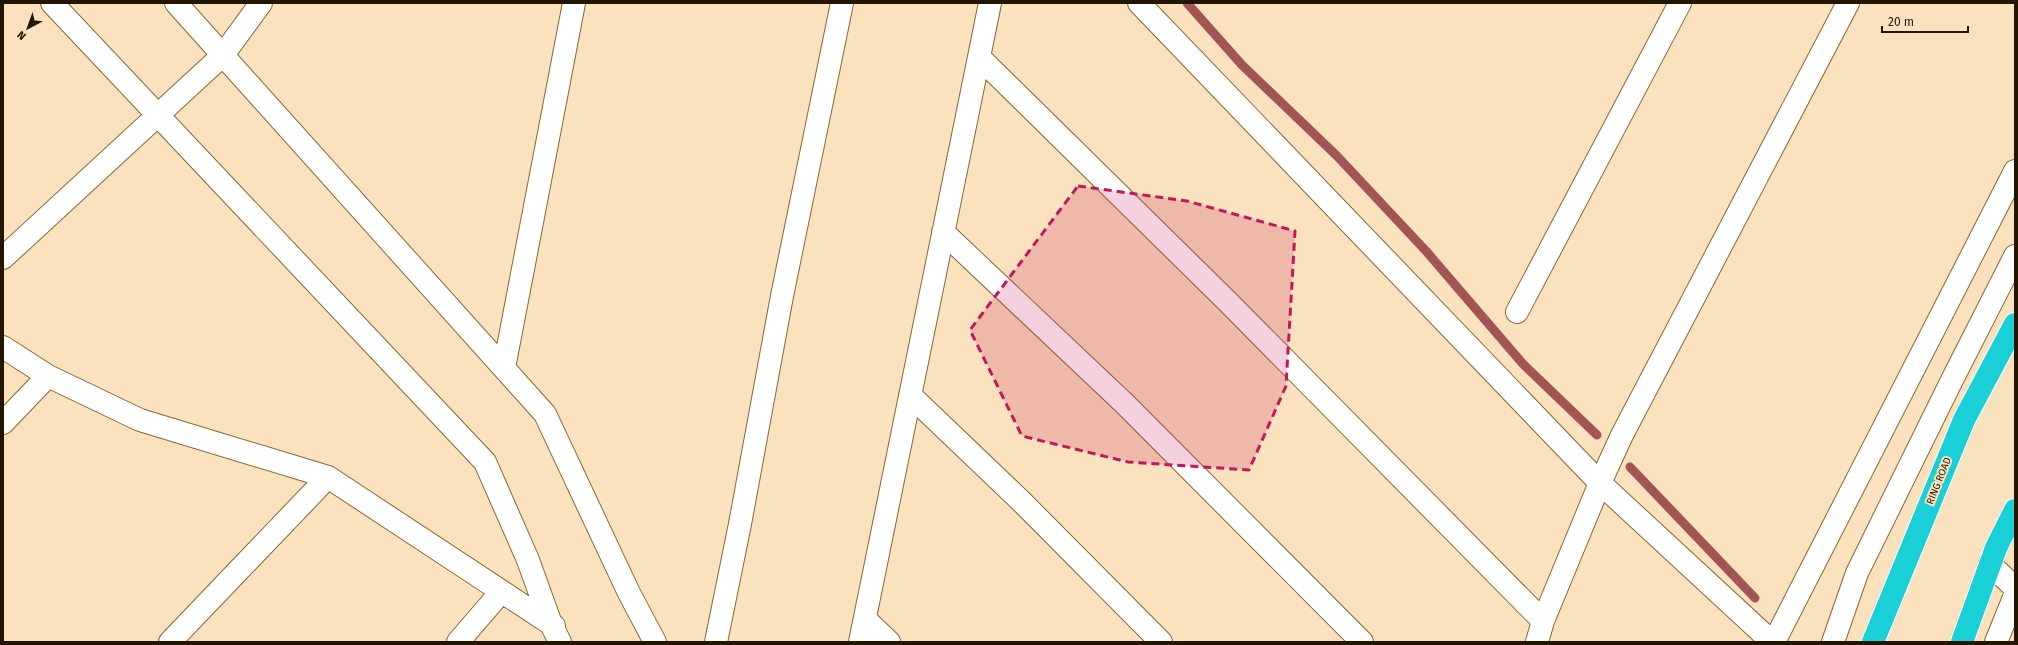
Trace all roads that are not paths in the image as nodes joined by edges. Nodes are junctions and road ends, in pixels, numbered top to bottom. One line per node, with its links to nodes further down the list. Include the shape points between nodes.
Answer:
1 (52, 3): 12 (street)
2 (176, 3): 10 (street)
3 (261, 3): 10 (street)
4 (574, 3): 20 (street)
5 (842, 3): 38 (street, via 782,296)
6 (990, 3): 11 (street)
7 (1139, 3): 25 (street)
8 (1680, 3): 17 (street)
9 (1848, 3): 25 (street, via 1622,435)
10 (223, 55): 12 (street); 20 (street)
11 (979, 57): 14 (street); 32 (street, via 1234,309)
12 (158, 115): 16 (street); 33 (street, via 485,462 528,560)
13 (2015, 171): 44 (street)
14 (943, 232): 22 (street); 42 (street, via 1125,404)
15 (2015, 256): 45 (street, via 1857,573)
16 (3, 258)
17 (1517, 312)
18 (2015, 324): 46 (highway, RING ROAD, via 1964,420)
19 (3, 347): 21 (street)
20 (504, 368): 37 (street, via 545,414 629,593)
21 (48, 376): 23 (street); 24 (street, via 140,420)
22 (910, 396): 31 (street); 41 (street, via 1027,508)
23 (3, 423)
24 (328, 477): 29 (street); 34 (street)
25 (1600, 483): 32 (street); 44 (street)
26 (2015, 510): 27 (highway)
27 (1990, 564): 28 (street); 47 (highway)
28 (2015, 588)
29 (500, 592): 33 (street); 35 (street)
30 (2015, 595): 48 (street)
31 (865, 619): 39 (street); 40 (street)
32 (1543, 621): 43 (street)
33 (555, 633): 36 (street)
34 (170, 642)
35 (458, 642)
36 (572, 642)
37 (655, 642)
38 (716, 642)
39 (860, 642)
40 (889, 642)
41 (1160, 642)
42 (1362, 642)
43 (1537, 642)
44 (1773, 642)
45 (1833, 642)
46 (1873, 642)
47 (1962, 642)
48 (1996, 642)

